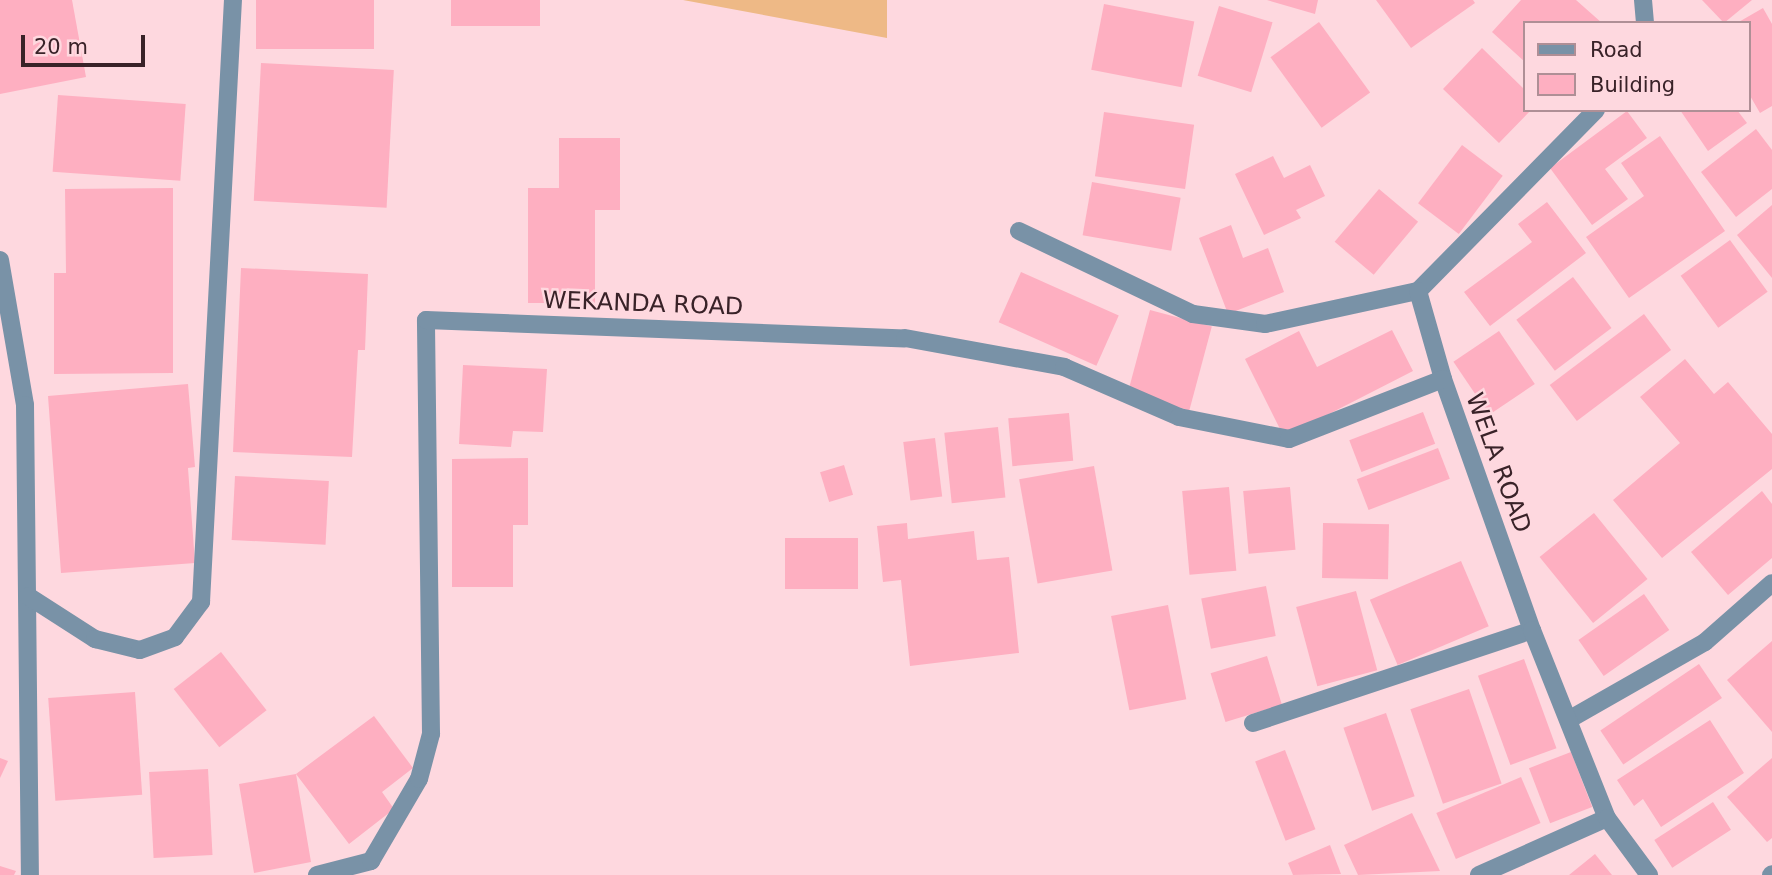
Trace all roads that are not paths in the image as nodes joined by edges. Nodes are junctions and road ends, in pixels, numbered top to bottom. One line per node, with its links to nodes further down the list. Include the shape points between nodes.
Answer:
1 (233, 0): 10 (street, via 201,602 175,637 140,650 95,639)
2 (1643, 0): 3 (street)
3 (1645, 21)
4 (1594, 112): 7 (street)
5 (1019, 231): 7 (street, via 1193,314 1265,324)
6 (0, 260): 10 (street, via 25,405)
7 (1418, 291): 8 (street, WELA ROAD)
8 (1443, 379): 11 (street, WELA ROAD); 16 (street, WEKANDA ROAD, via 1289,439 1179,417 1064,367 905,338 426,320 431,734 419,779 371,861)
9 (1772, 583): 12 (street, via 1705,642)
10 (28, 596): 15 (street)
11 (1532, 630): 12 (street, WELA ROAD); 13 (street)
12 (1570, 719): 14 (street, WELA ROAD)
13 (1253, 723)
14 (1607, 818): 17 (street); 18 (street, WELA ROAD)
15 (30, 875)
16 (317, 875)
17 (1479, 875)
18 (1649, 875)

